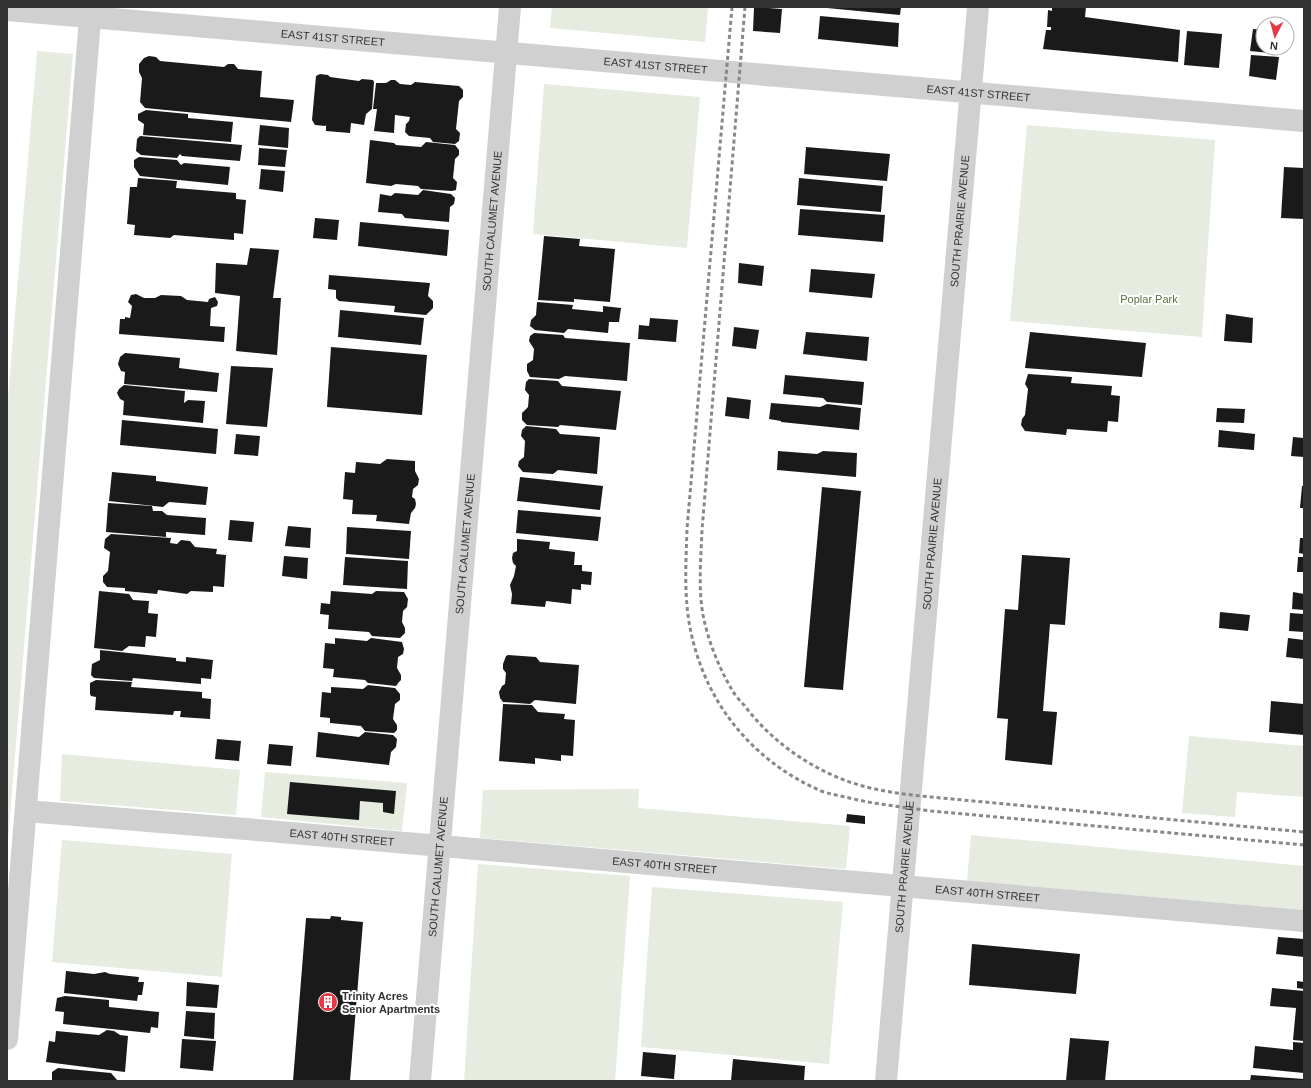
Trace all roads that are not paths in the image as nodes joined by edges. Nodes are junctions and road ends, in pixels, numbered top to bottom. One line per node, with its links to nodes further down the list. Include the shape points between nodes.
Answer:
1 (510, 7): 5 (street, SOUTH CALUMET AVENUE)
2 (978, 7): 6 (street, SOUTH PRAIRIE AVENUE)
3 (7, 11): 4 (street, EAST 41ST STREET)
4 (91, 12): 5 (street, EAST 41ST STREET); 8 (street)
5 (506, 53): 6 (street, EAST 41ST STREET); 9 (street, SOUTH CALUMET AVENUE)
6 (970, 93): 7 (street, EAST 41ST STREET); 10 (street, SOUTH PRAIRIE AVENUE)
7 (1304, 121)
8 (26, 811): 9 (street, EAST 40TH STREET); 12 (street)
9 (440, 846): 10 (street, EAST 40TH STREET); 13 (street, SOUTH CALUMET AVENUE)
10 (902, 886): 11 (street, EAST 40TH STREET); 14 (street, SOUTH PRAIRIE AVENUE)
11 (1304, 921)
12 (7, 1039)
13 (420, 1081)
14 (886, 1081)

